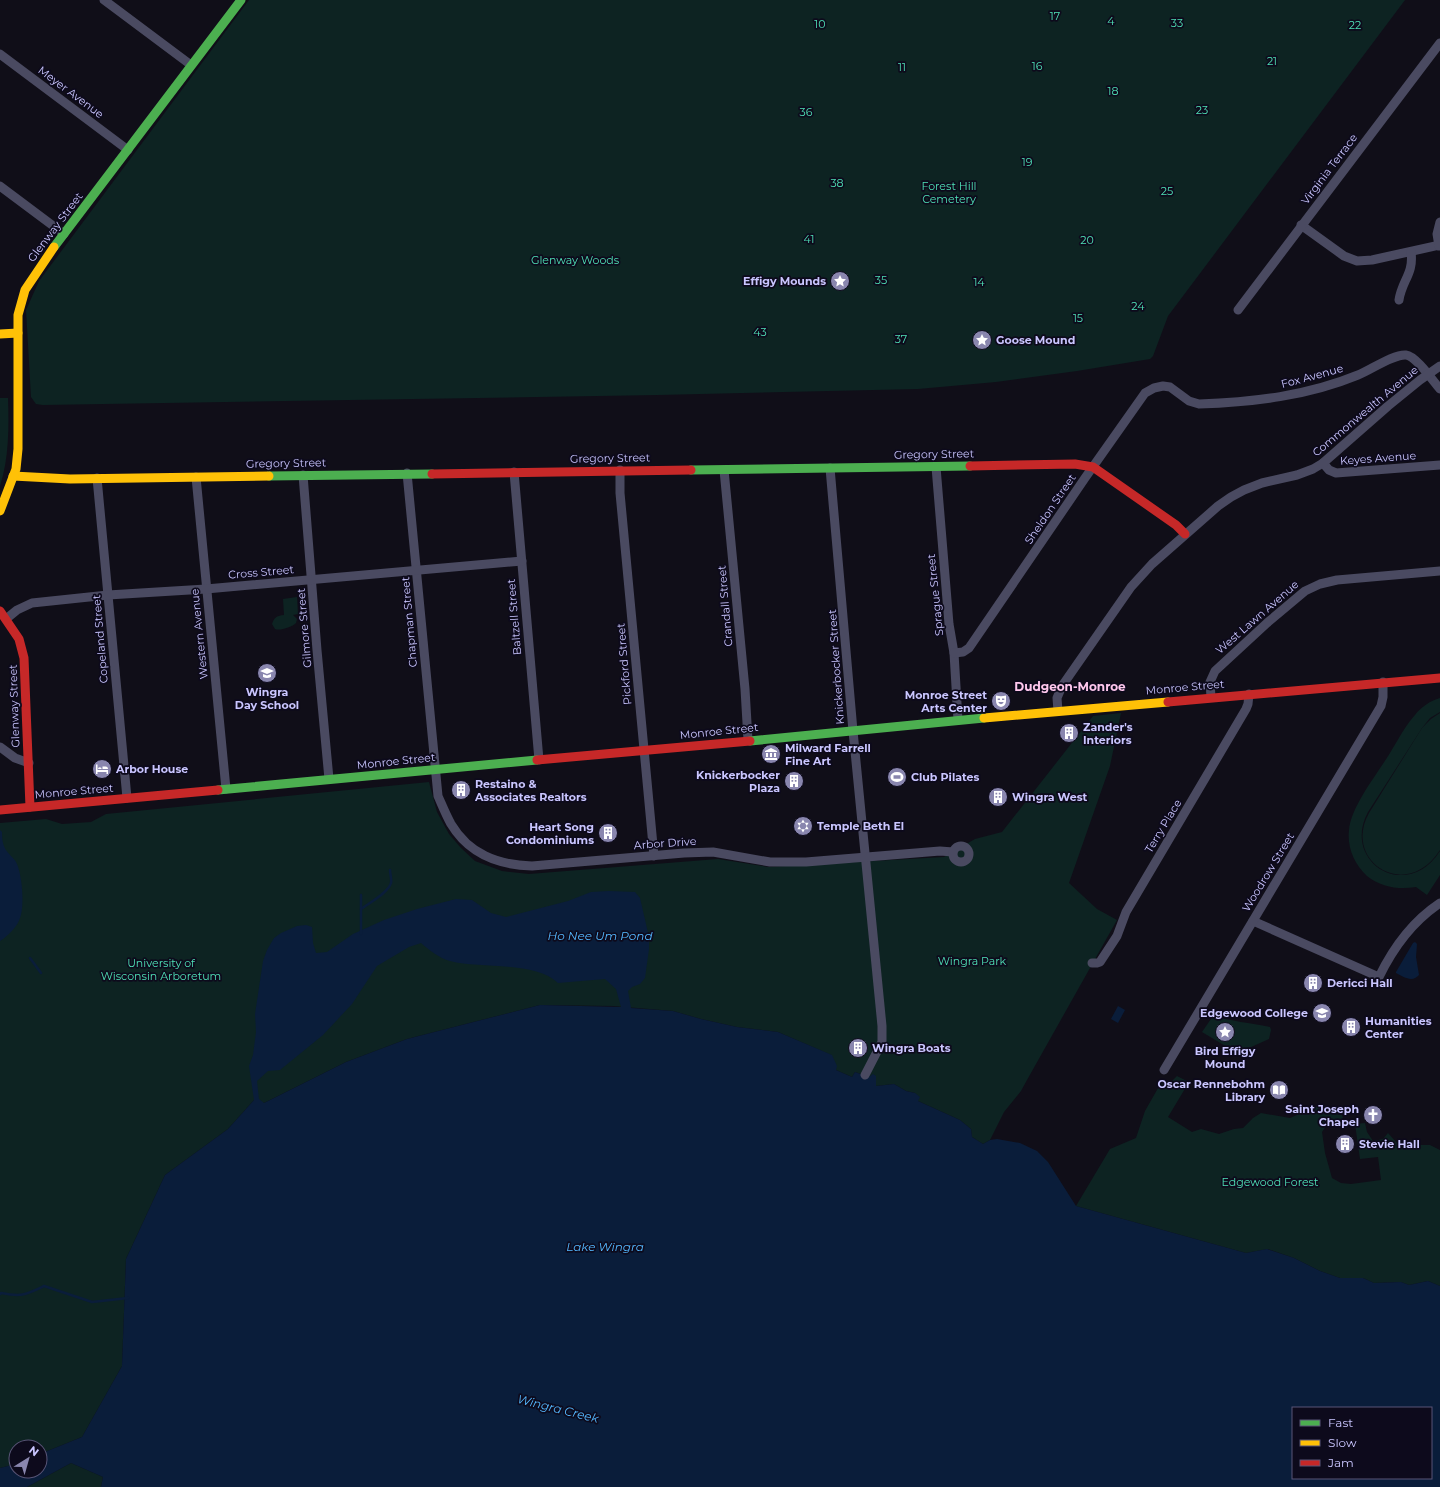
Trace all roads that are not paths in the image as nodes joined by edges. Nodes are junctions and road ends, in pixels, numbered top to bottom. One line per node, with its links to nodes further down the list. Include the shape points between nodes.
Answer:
1 (104, 0): 5 (street)
2 (240, 0): 5 (street, Glenway Street)
3 (1440, 43): 9 (street, Virginia Terrace)
4 (0, 54): 6 (street, Meyer Avenue)
5 (191, 65): 6 (street, Glenway Street)
6 (128, 150): 10 (street, Glenway Street)
7 (0, 186): 10 (street)
8 (1440, 222): 11 (street, via 1437,234)
9 (1301, 225): 12 (street, via 1344,256 1357,261); 14 (street, Virginia Terrace)
10 (64, 234): 15 (street, Glenway Street, via 25,290 18,315)
11 (1439, 246): 12 (street)
12 (1411, 252): 13 (street, via 1411,268)
13 (1399, 300)
14 (1238, 310)
15 (18, 333): 16 (street); 31 (street, Glenway Street, via 18,450)
16 (0, 334)
17 (1440, 366): 18 (street, Commonwealth Avenue)
18 (1427, 375): 19 (street, Fox Avenue, via 1413,358 1404,355 1348,379 1309,392 1277,398 1199,404 1189,401); 20 (street, Fox Avenue); 21 (street, Commonwealth Avenue)
19 (1170, 387): 24 (street, Sheldon Street, via 1154,388 1145,394)
20 (1440, 389)
21 (1323, 463): 22 (street, Keyes Avenue, via 1336,473); 35 (street, Commonwealth Avenue, via 1297,475 1244,490 1218,506)
22 (1440, 465)
23 (936, 466): 24 (street, Gregory Street, via 1075,464); 25 (street, Gregory Street); 44 (street, Sprague Street, via 949,624)
24 (1093, 467): 35 (street, Gregory Street); 44 (street, Sheldon Street, via 972,644 966,651)
25 (830, 468): 27 (street, Gregory Street); 51 (street, Knickerbocker Street)
26 (620, 470): 27 (street, Gregory Street); 28 (street, Gregory Street); 54 (street, Pickford Street)
27 (724, 470): 52 (street, Crandall Street)
28 (514, 472): 29 (street, Gregory Street); 36 (street, Baltzell Street)
29 (407, 473): 30 (street, Gregory Street); 37 (street, Chapman Street)
30 (303, 475): 32 (street, Gregory Street); 39 (street, Gilmore Street)
31 (13, 476): 33 (street, Gregory Street); 34 (street, Glenway Street)
32 (196, 477): 33 (street, Gregory Street); 40 (street, Western Avenue)
33 (97, 478): 41 (street, Copeland Street)
34 (0, 511)
35 (1185, 534): 49 (street, Commonwealth Avenue, via 1152,564 1108,617 1062,686 1056,698)
36 (522, 561): 37 (street, Cross Street); 55 (street, Baltzell Street)
37 (417, 571): 39 (street, Cross Street); 57 (street, Chapman Street)
38 (1440, 572): 48 (street, West Lawn Avenue, via 1337,580 1304,591 1215,671 1210,682)
39 (311, 580): 40 (street, Cross Street); 58 (street, Gilmore Street)
40 (206, 589): 41 (street, Cross Street); 59 (street, Western Avenue)
41 (108, 595): 43 (street, Cross Street, via 32,603); 60 (street, Copeland Street)
42 (0, 611): 43 (street, Glenway Street)
43 (6, 619): 56 (street, Glenway Street, via 19,639 24,658)
44 (954, 653): 50 (street, Sprague Street)
45 (1440, 678): 46 (street, Monroe Street)
46 (1383, 682): 47 (street, Monroe Street); 67 (street, Woodrow Street, via 1381,706)
47 (1248, 694): 48 (street, Monroe Street); 68 (street, Terry Place, via 1246,710 1126,912 1117,936 1100,962)
48 (1211, 697): 49 (street, Monroe Street)
49 (1058, 711): 50 (street, Monroe Street)
50 (958, 720): 51 (street, Monroe Street)
51 (853, 731): 52 (street, Monroe Street); 65 (street, Knickerbocker Street)
52 (748, 740): 54 (street, Monroe Street)
53 (0, 747): 56 (street, via 15,758)
54 (644, 750): 55 (street, Monroe Street); 64 (street, Pickford Street)
55 (539, 760): 57 (street, Monroe Street)
56 (29, 763): 61 (street, Glenway Street)
57 (435, 769): 58 (street, Monroe Street); 64 (street, Arbor Drive, via 438,796 451,823 471,847 498,862 532,866)
58 (329, 779): 59 (street, Monroe Street)
59 (226, 788): 60 (street, Monroe Street)
60 (127, 798): 61 (street, Monroe Street)
61 (30, 807): 62 (street, Monroe Street)
62 (0, 810)
63 (953, 852): 65 (street, Arbor Drive)
64 (654, 856): 65 (street, Arbor Drive, via 713,852 770,862)
65 (866, 857): 70 (street, Knickerbocker Street, via 882,1042)
66 (1440, 903): 67 (street, via 1409,931 1379,977)
67 (1253, 921): 69 (street, Woodrow Street)
68 (1092, 962)
69 (1164, 1070)
70 (865, 1076)

